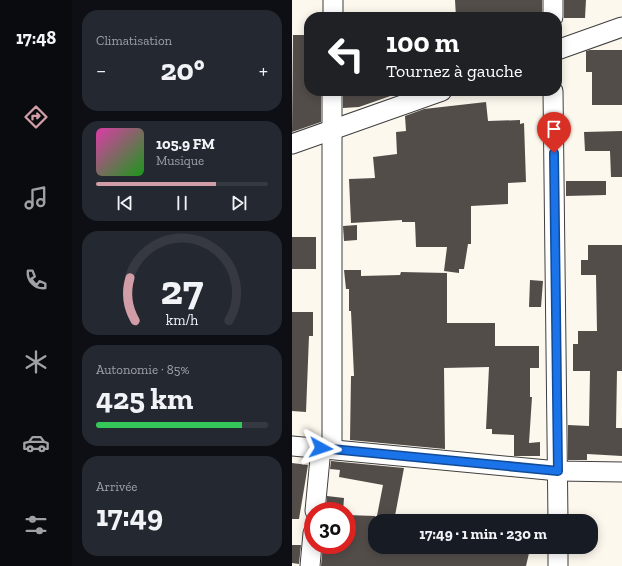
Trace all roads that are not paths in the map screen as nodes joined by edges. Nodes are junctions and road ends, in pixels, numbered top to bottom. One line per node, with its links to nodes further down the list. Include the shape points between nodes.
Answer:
1 (333, 0): 3 (street)
2 (552, 0): 4 (street)
3 (333, 12)
4 (552, 12)
5 (622, 27): 6 (street)
6 (562, 48)
7 (332, 96): 10 (street)
8 (428, 96): 10 (street)
9 (553, 96): 14 (street)
10 (332, 130): 11 (street); 13 (street)
11 (292, 144)
12 (292, 446): 13 (street)
13 (327, 448): 14 (street); 16 (street)
14 (558, 471): 15 (street); 17 (street)
15 (622, 472)
16 (317, 502)
17 (558, 514)
18 (311, 554): 20 (street)
19 (558, 554): 21 (street)
20 (310, 566)
21 (558, 566)

